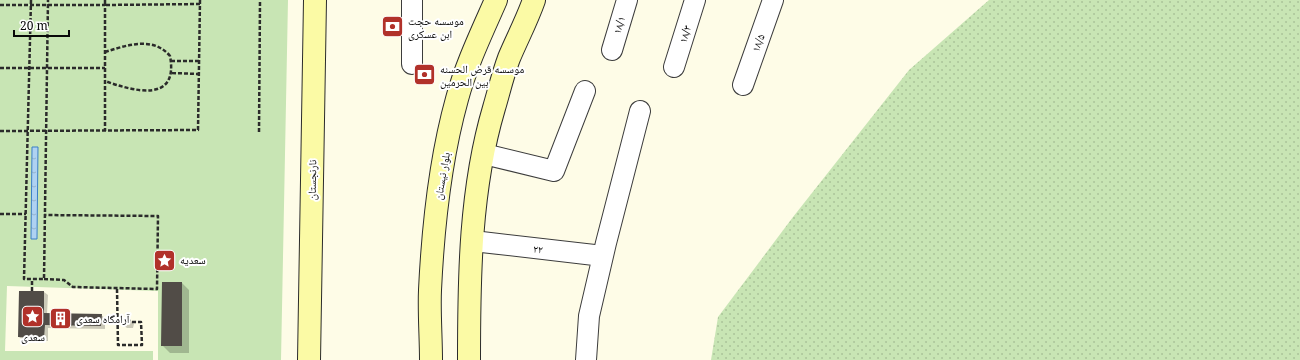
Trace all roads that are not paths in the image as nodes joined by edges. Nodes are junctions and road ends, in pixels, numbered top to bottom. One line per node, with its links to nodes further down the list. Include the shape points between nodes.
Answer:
1 (315, 0): 17 (main road, نارنجستان)
2 (412, 0): 9 (street)
3 (496, 0): 18 (main road, بلوار نیستان, via 475,47 457,98 447,145 436,208 430,284)
4 (534, 0): 14 (main road, via 508,60 493,110)
5 (627, 0): 8 (street, ۱۸/۱)
6 (695, 0): 10 (street, ۱۸/۳)
7 (773, 0): 11 (street, ۱۸/۵)
8 (612, 50)
9 (412, 64)
10 (674, 67)
11 (743, 85)
12 (585, 91): 14 (street, via 554,171)
13 (640, 112): 16 (street)
14 (484, 154): 15 (main road, via 474,217)
15 (473, 241): 16 (street, ۲۲); 19 (main road, via 469,294)
16 (603, 256): 20 (street, via 589,316)
17 (309, 360)
18 (431, 360)
19 (469, 360)
20 (586, 360)

